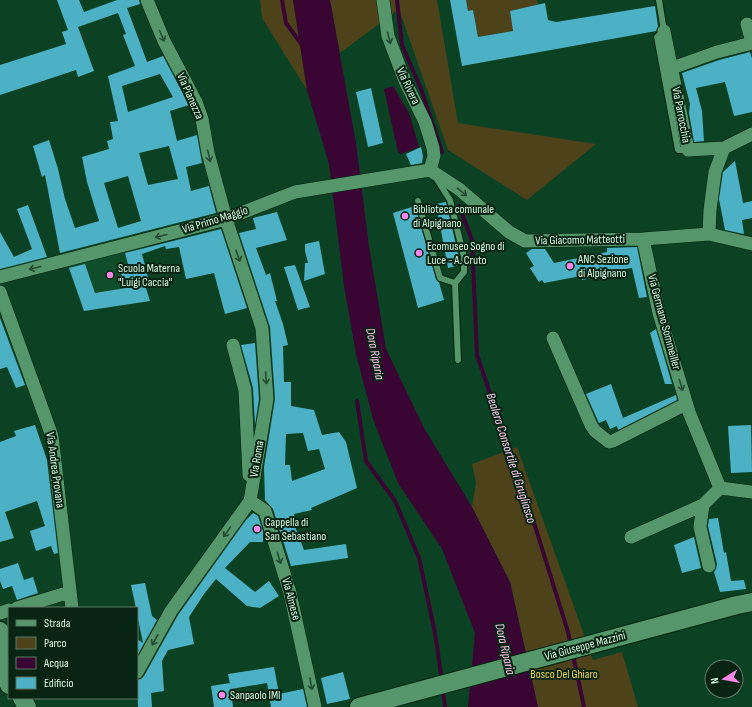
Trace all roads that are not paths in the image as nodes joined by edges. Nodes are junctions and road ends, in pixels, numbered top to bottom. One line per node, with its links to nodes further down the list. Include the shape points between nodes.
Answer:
1 (147, 0): 13 (street, Via Pianezza, one-way to 13, via 164,41 196,102)
2 (382, 0): 11 (street, Via Rivera, one-way to 11, via 392,48 425,122 433,148 434,156)
3 (658, 0): 5 (lane)
4 (747, 24): 6 (street)
5 (664, 31): 7 (street, Via Parrocchia); 10 (lane, via 657,37 678,150)
6 (752, 42): 7 (street)
7 (672, 68): 10 (street, Via Parrocchia)
8 (752, 134): 9 (street)
9 (724, 148): 10 (street, Via Parrocchia); 14 (street, via 715,172)
10 (688, 150)
11 (424, 171): 13 (street, Via Primo Maggio, via 295,192); 15 (street, Via Giacomo Matteotti, one-way to 15, via 459,189 508,232 525,241); 18 (lane, via 450,200 464,257 464,272)
12 (418, 201): 18 (lane, via 440,278)
13 (226, 219): 17 (street, Via Primo Maggio, one-way to 17); 26 (street, Via Roma, one-way to 26, via 262,328 263,339 267,399)
14 (709, 234): 15 (street, Via Giacomo Matteotti); 16 (street, Via Giacomo Matteotti)
15 (644, 239): 23 (street, Via Germano Sommeiller, one-way to 23, via 659,313)
16 (752, 244)
17 (0, 277)
18 (455, 283): 22 (lane)
19 (0, 292): 30 (street, Via Andrea Provana, via 52,436)
20 (552, 338): 23 (street, via 591,425 609,442)
21 (233, 345): 26 (street, via 245,390)
22 (458, 360)
23 (686, 404): 24 (street, Via Germano Sommeiller)
24 (720, 488): 25 (street); 27 (street)
25 (752, 492)
26 (250, 500): 39 (street, Via Roma, one-way to 39, via 171,611); 41 (street, Via Almese, one-way to 41, via 265,511 290,592)
27 (703, 505): 28 (street); 29 (street, via 700,527)
28 (631, 537)
29 (709, 566)
30 (70, 592): 32 (street); 33 (street, Via Andrea Provana)
31 (752, 602): 34 (street, Via Giuseppe Mazzini)
32 (20, 607)
33 (72, 607)
34 (718, 611): 35 (street, Via Giuseppe Mazzini); 42 (street, Via Giuseppe Mazzini)
35 (752, 615)
36 (0, 630): 37 (street)
37 (8, 654)
38 (0, 658): 40 (street)
39 (138, 670)
40 (8, 682)
41 (315, 707)
42 (359, 707)

